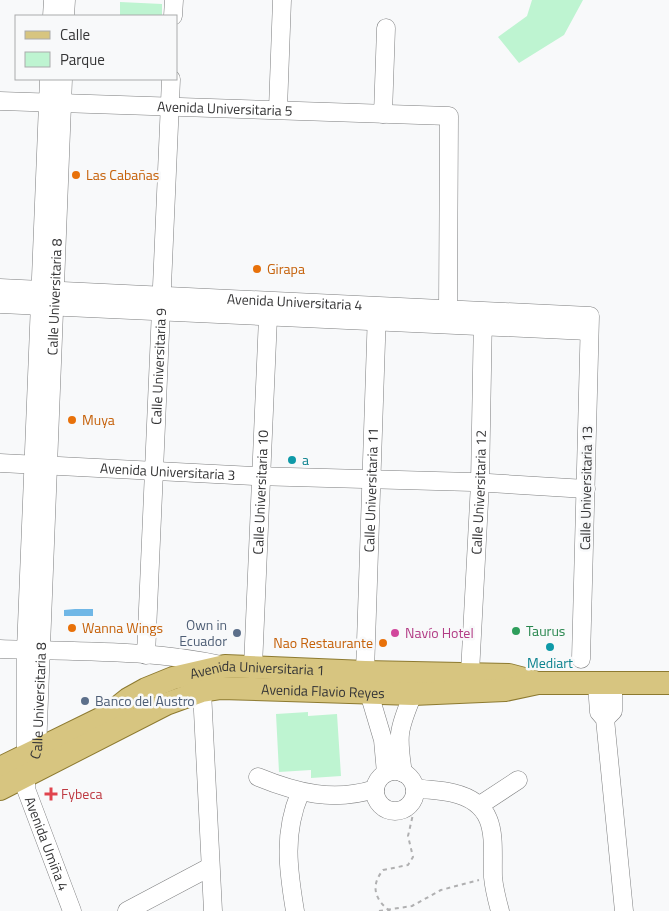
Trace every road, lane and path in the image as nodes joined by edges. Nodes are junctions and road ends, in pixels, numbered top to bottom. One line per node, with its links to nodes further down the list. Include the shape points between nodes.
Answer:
1 (53, 0): 5 (street)
2 (66, 0): 6 (street)
3 (174, 0): 7 (street)
4 (282, 0): 15 (street)
5 (52, 15)
6 (65, 15)
7 (173, 15)
8 (386, 28): 16 (street)
9 (49, 80): 13 (street, Calle Universitaria 8)
10 (63, 80): 13 (street, Calle Universitaria 8)
11 (171, 80): 14 (street, Calle Universitaria 9)
12 (0, 101): 13 (street, Avenida Universitaria 5)
13 (55, 104): 14 (street, Avenida Universitaria 5); 18 (street, Calle Universitaria 8)
14 (171, 105): 15 (street, Avenida Universitaria 5); 19 (street, Calle Universitaria 9)
15 (278, 110): 16 (street, Avenida Universitaria 5)
16 (383, 114): 21 (street, Avenida Universitaria 5, via 449,116)
17 (0, 288): 18 (street, Avenida Universitaria 4)
18 (48, 297): 19 (street, Avenida Universitaria 4); 20 (street, Avenida Universitaria 4); 27 (street, Calle Universitaria 8)
19 (162, 303): 22 (street, Avenida Universitaria 4); 28 (street, Calle Universitaria 9)
20 (0, 304)
21 (448, 309): 23 (street, Avenida Universitaria 4); 24 (street, Avenida Universitaria 4)
22 (261, 311): 23 (street, Avenida Universitaria 4); 29 (street, Calle Universitaria 10)
23 (377, 313): 24 (street, Avenida Universitaria 4); 30 (street, Calle Universitaria 11)
24 (482, 318): 25 (street, Avenida Universitaria 4); 31 (street, Calle Universitaria 12)
25 (589, 323): 32 (street, Calle Universitaria 13)
26 (0, 463): 27 (street, Avenida Universitaria 3)
27 (42, 464): 28 (street, Avenida Universitaria 3); 34 (street, Calle Universitaria 8)
28 (154, 470): 29 (street, Avenida Universitaria 3); 35 (street, Calle Universitaria 9)
29 (263, 476): 30 (street, Avenida Universitaria 3); 38 (street, Calle Universitaria 10)
30 (372, 479): 31 (street, Avenida Universitaria 3); 41 (street, Calle Universitaria 11)
31 (480, 483): 32 (street, Avenida Universitaria 3); 39 (street, Calle Universitaria 12)
32 (586, 489): 36 (street, Calle Universitaria 13)
33 (0, 649): 34 (street)
34 (34, 650): 35 (street); 47 (street, Calle Universitaria 8)
35 (146, 655): 37 (street)
36 (580, 659): 40 (path)
37 (225, 666): 38 (main road, Avenida Universitaria 1); 47 (main road, Avenida Universitaria 1, via 173,678 146,690)
38 (253, 668): 41 (main road, Avenida Universitaria 1)
39 (470, 673): 40 (main road, Avenida Universitaria 1); 41 (main road, Avenida Universitaria 1)
40 (536, 674): 43 (main road, Avenida Flavio Reyes); 45 (main road, Avenida Flavio Reyes, via 505,690)
41 (367, 683): 44 (main road, Avenida Flavio Reyes); 45 (main road, Avenida Flavio Reyes); 46 (street, Calle Universitaria 11)
42 (669, 683): 43 (main road, Avenida Flavio Reyes)
43 (605, 684): 68 (street, via 599,712 605,719)
44 (202, 691): 47 (main road, Avenida Flavio Reyes); 58 (street)
45 (413, 694): 46 (street)
46 (391, 740): 49 (street, Calle Universitaria 11)
47 (30, 760): 48 (main road, Avenida Universitaria 1); 53 (main road, Avenida Flavio Reyes); 61 (street, Avenida Umiña 4, via 26,789)
48 (0, 768)
49 (395, 773): 52 (street, via 413,782); 54 (street, via 380,778)
50 (258, 777): 55 (street)
51 (518, 780): 56 (street)
52 (415, 788): 54 (street, via 412,802 397,811 381,805); 56 (street, via 453,793)
53 (0, 789)
54 (375, 789): 55 (street, via 351,795)
55 (300, 793): 64 (street, via 290,819 287,851)
56 (480, 805): 67 (street, via 492,828 493,878)
57 (414, 810): 60 (path, via 408,836 413,857 408,865 383,870 376,881 375,894)
58 (210, 867): 62 (street); 63 (street)
59 (484, 879): 60 (path, via 442,890 412,906)
60 (386, 908): 65 (path); 66 (path)
61 (72, 911)
62 (127, 911)
63 (213, 911)
64 (295, 911)
65 (379, 911)
66 (390, 911)
67 (500, 911)
68 (624, 911)

